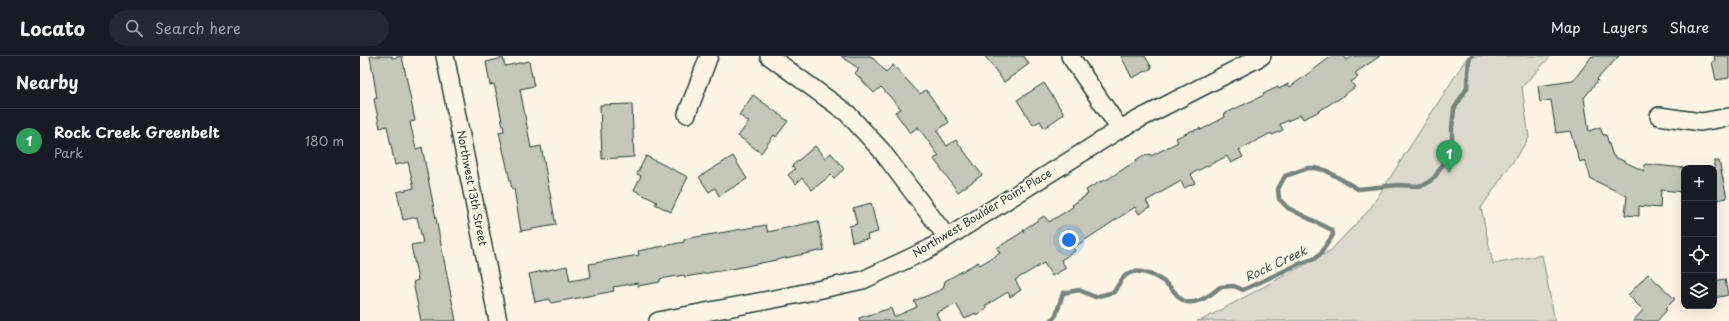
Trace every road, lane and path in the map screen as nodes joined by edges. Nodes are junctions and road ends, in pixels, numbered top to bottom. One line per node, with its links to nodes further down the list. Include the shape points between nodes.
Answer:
1 (445, 56): 11 (street, Northwest 13th Street)
2 (709, 56): 6 (street)
3 (769, 56): 10 (street, via 847,113 881,150)
4 (1070, 56): 9 (street)
5 (1262, 56): 9 (street, Northwest Boulder Point Place)
6 (687, 114)
7 (1659, 116): 8 (street, via 1701,122)
8 (1729, 117)
9 (1120, 129): 10 (street, Northwest Boulder Point Place)
10 (946, 236): 12 (street, Northwest Boulder Point Place, via 929,249 863,280)
11 (498, 321)
12 (658, 321)

